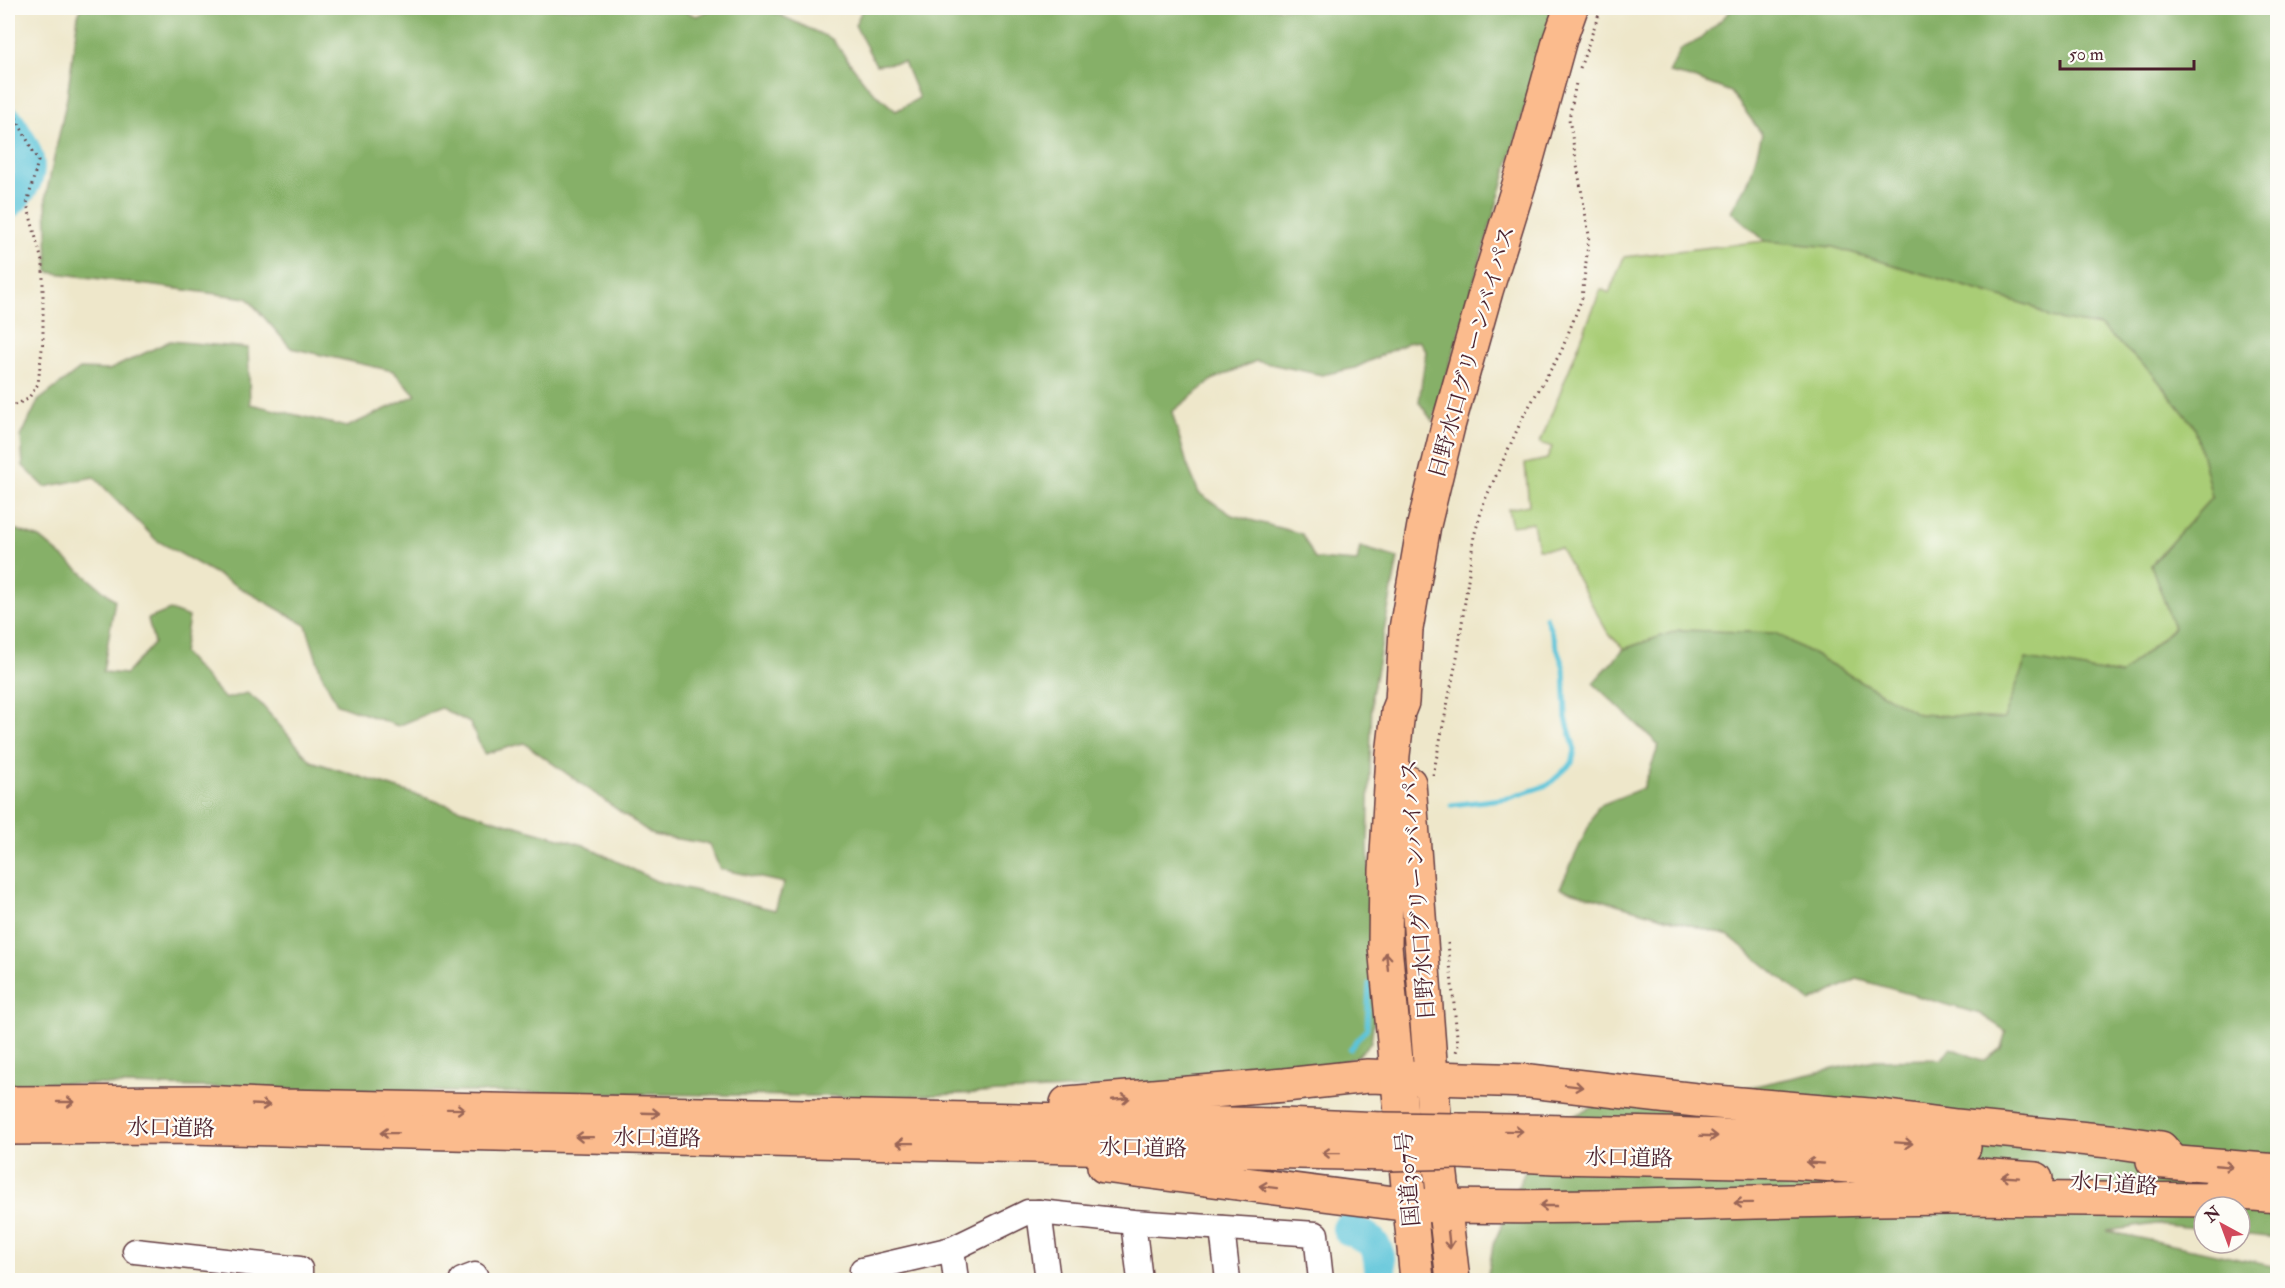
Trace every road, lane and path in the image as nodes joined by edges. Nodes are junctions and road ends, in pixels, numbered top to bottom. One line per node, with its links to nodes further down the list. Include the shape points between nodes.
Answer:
1 (1571, 8): 5 (highway, 日野水口グリーンバイパス, via 1486,291 1424,525 1406,629)
2 (1601, 8): 6 (path, via 1577,77 1569,118 1589,235 1582,298 1561,352 1524,415 1484,502 1474,536)
3 (8, 102): 4 (path, via 38,161 27,204 43,265 43,340 38,384 28,399)
4 (8, 408)
5 (1402, 702): 8 (highway, 日野水口グリーンバイパス, one-way to 5, via 1385,946 1386,870 1393,755); 11 (highway, 日野水口グリーンバイパス, via 1406,712)
6 (1434, 785)
7 (1448, 939): 11 (path, via 1458,1046 1454,1059)
8 (1393, 1019): 9 (highway, 日野水口グリーンバイパス); 10 (highway, via 1385,1041 1372,1059)
9 (1399, 1077): 10 (highway); 11 (highway); 22 (highway, 国道307号)
10 (1338, 1078): 13 (highway, one-way to 10, via 938,1109 1076,1103)
11 (1432, 1078): 18 (highway, one-way to 18, via 1530,1081 2119,1142 2161,1148); 23 (highway, 国道307号)
12 (8, 1103): 13 (highway, 水口道路, one-way to 13, via 203,1102)
13 (918, 1119): 15 (highway, 水口道路, via 1283,1125)
14 (8, 1128): 17 (highway, 水口道路, one-way to 14, via 186,1127)
15 (1386, 1141): 16 (highway, 水口道路, bridge); 17 (highway, 水口道路, one-way to 17)
16 (1457, 1141): 18 (highway, 水口道路, one-way to 18, via 1681,1135 1882,1142); 20 (highway, 水口道路, one-way to 16, via 1792,1162 1554,1157)
17 (943, 1144): 22 (highway, one-way to 17, via 1111,1167 953,1152)
18 (2174, 1162): 19 (highway, 水口道路, one-way to 19)
19 (2277, 1171)
20 (2241, 1193): 21 (highway, 水口道路); 23 (highway, one-way to 23, via 2223,1200 1951,1198)
21 (2277, 1196)
22 (1410, 1205): 23 (highway); 38 (highway, 国道307号)
23 (1445, 1206): 39 (highway, 国道307号, one-way to 39)
24 (1040, 1212): 25 (street); 27 (street, via 1028,1212); 34 (street)
25 (1133, 1222): 26 (street); 35 (street)
26 (1222, 1228): 36 (street); 37 (street, via 1316,1234)
27 (952, 1249): 32 (street, via 862,1270); 33 (street)
28 (135, 1251): 29 (street, via 300,1269)
29 (300, 1281)
30 (462, 1281): 31 (street, via 475,1275)
31 (477, 1281)
32 (864, 1281)
33 (956, 1281)
34 (1048, 1281)
35 (1140, 1281)
36 (1228, 1281)
37 (1321, 1281)
38 (1417, 1281)
39 (1453, 1281)

